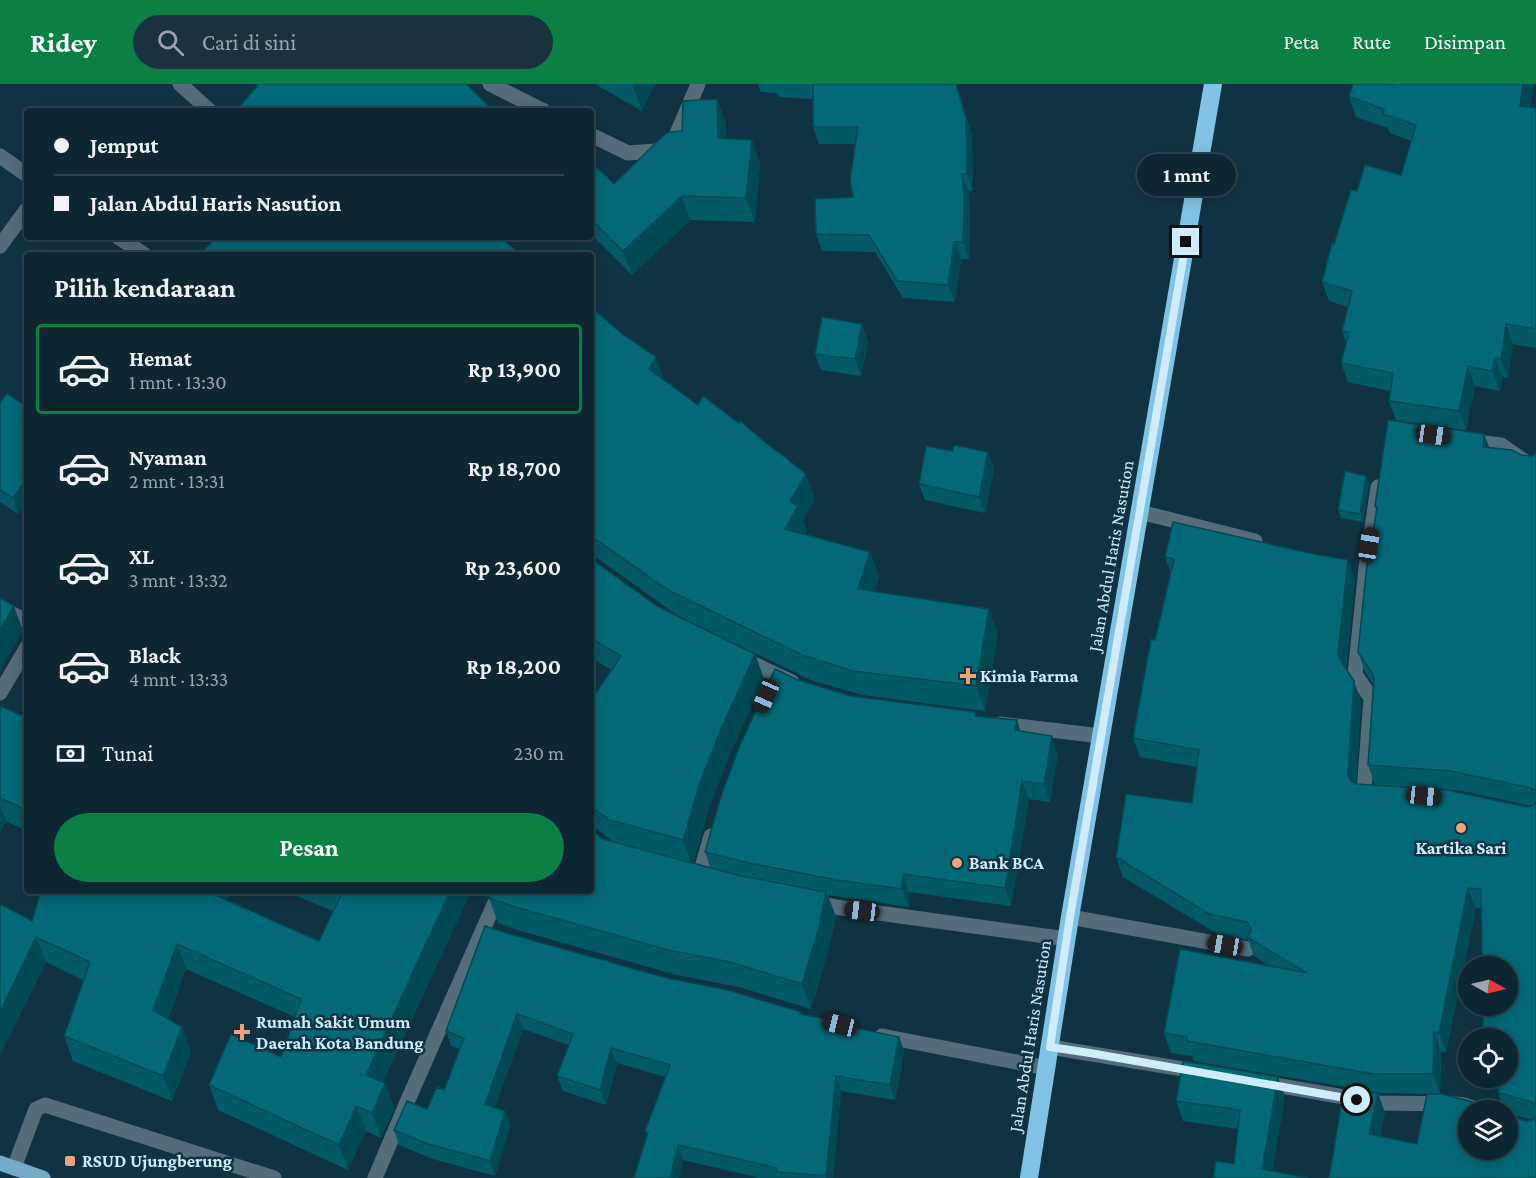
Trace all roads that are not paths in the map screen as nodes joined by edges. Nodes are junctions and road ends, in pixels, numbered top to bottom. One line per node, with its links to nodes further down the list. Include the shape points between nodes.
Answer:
1 (180, 84): 5 (street)
2 (490, 84): 6 (street)
3 (698, 84): 7 (street, via 670,150 628,153)
4 (1213, 84): 17 (highway, Jalan Abdul Haris Nasution)
5 (207, 108)
6 (538, 108)
7 (594, 136)
8 (0, 156): 9 (street)
9 (24, 173)
10 (24, 212): 12 (street)
11 (122, 240): 13 (street)
12 (0, 246)
13 (140, 252)
14 (1455, 439): 15 (street, via 1501,445)
15 (1536, 466)
16 (1380, 475): 29 (street, via 1360,567 1355,674 1371,698 1364,792)
17 (1140, 512): 18 (street); 28 (highway, Jalan Abdul Haris Nasution)
18 (1264, 543)
19 (0, 607): 20 (street)
20 (24, 620)
21 (24, 652): 26 (street)
22 (735, 655): 23 (street)
23 (777, 675): 24 (street); 25 (street)
24 (770, 689)
25 (807, 689)
26 (0, 693)
27 (983, 721): 28 (street)
28 (1101, 736): 34 (highway, Jalan Abdul Haris Nasution)
29 (1389, 795)
30 (715, 822): 31 (street)
31 (699, 877)
32 (499, 894): 46 (street, via 489,930)
33 (798, 900): 35 (street)
34 (1070, 917): 35 (highway, Jalan Abdul Haris Nasution); 36 (street)
35 (1067, 939): 38 (highway, Jalan Abdul Haris Nasution)
36 (1248, 949)
37 (865, 1032): 39 (street)
38 (1050, 1047): 39 (highway, Jalan Abdul Haris Nasution); 40 (street)
39 (1047, 1068): 47 (highway, Jalan Abdul Haris Nasution)
40 (1218, 1075)
41 (1252, 1081): 42 (street, via 1379,1103)
42 (1458, 1104)
43 (7, 1165): 44 (main road); 45 (street, via 36,1109 45,1105)
44 (34, 1177)
45 (274, 1178)
46 (375, 1178)
47 (1029, 1178)

